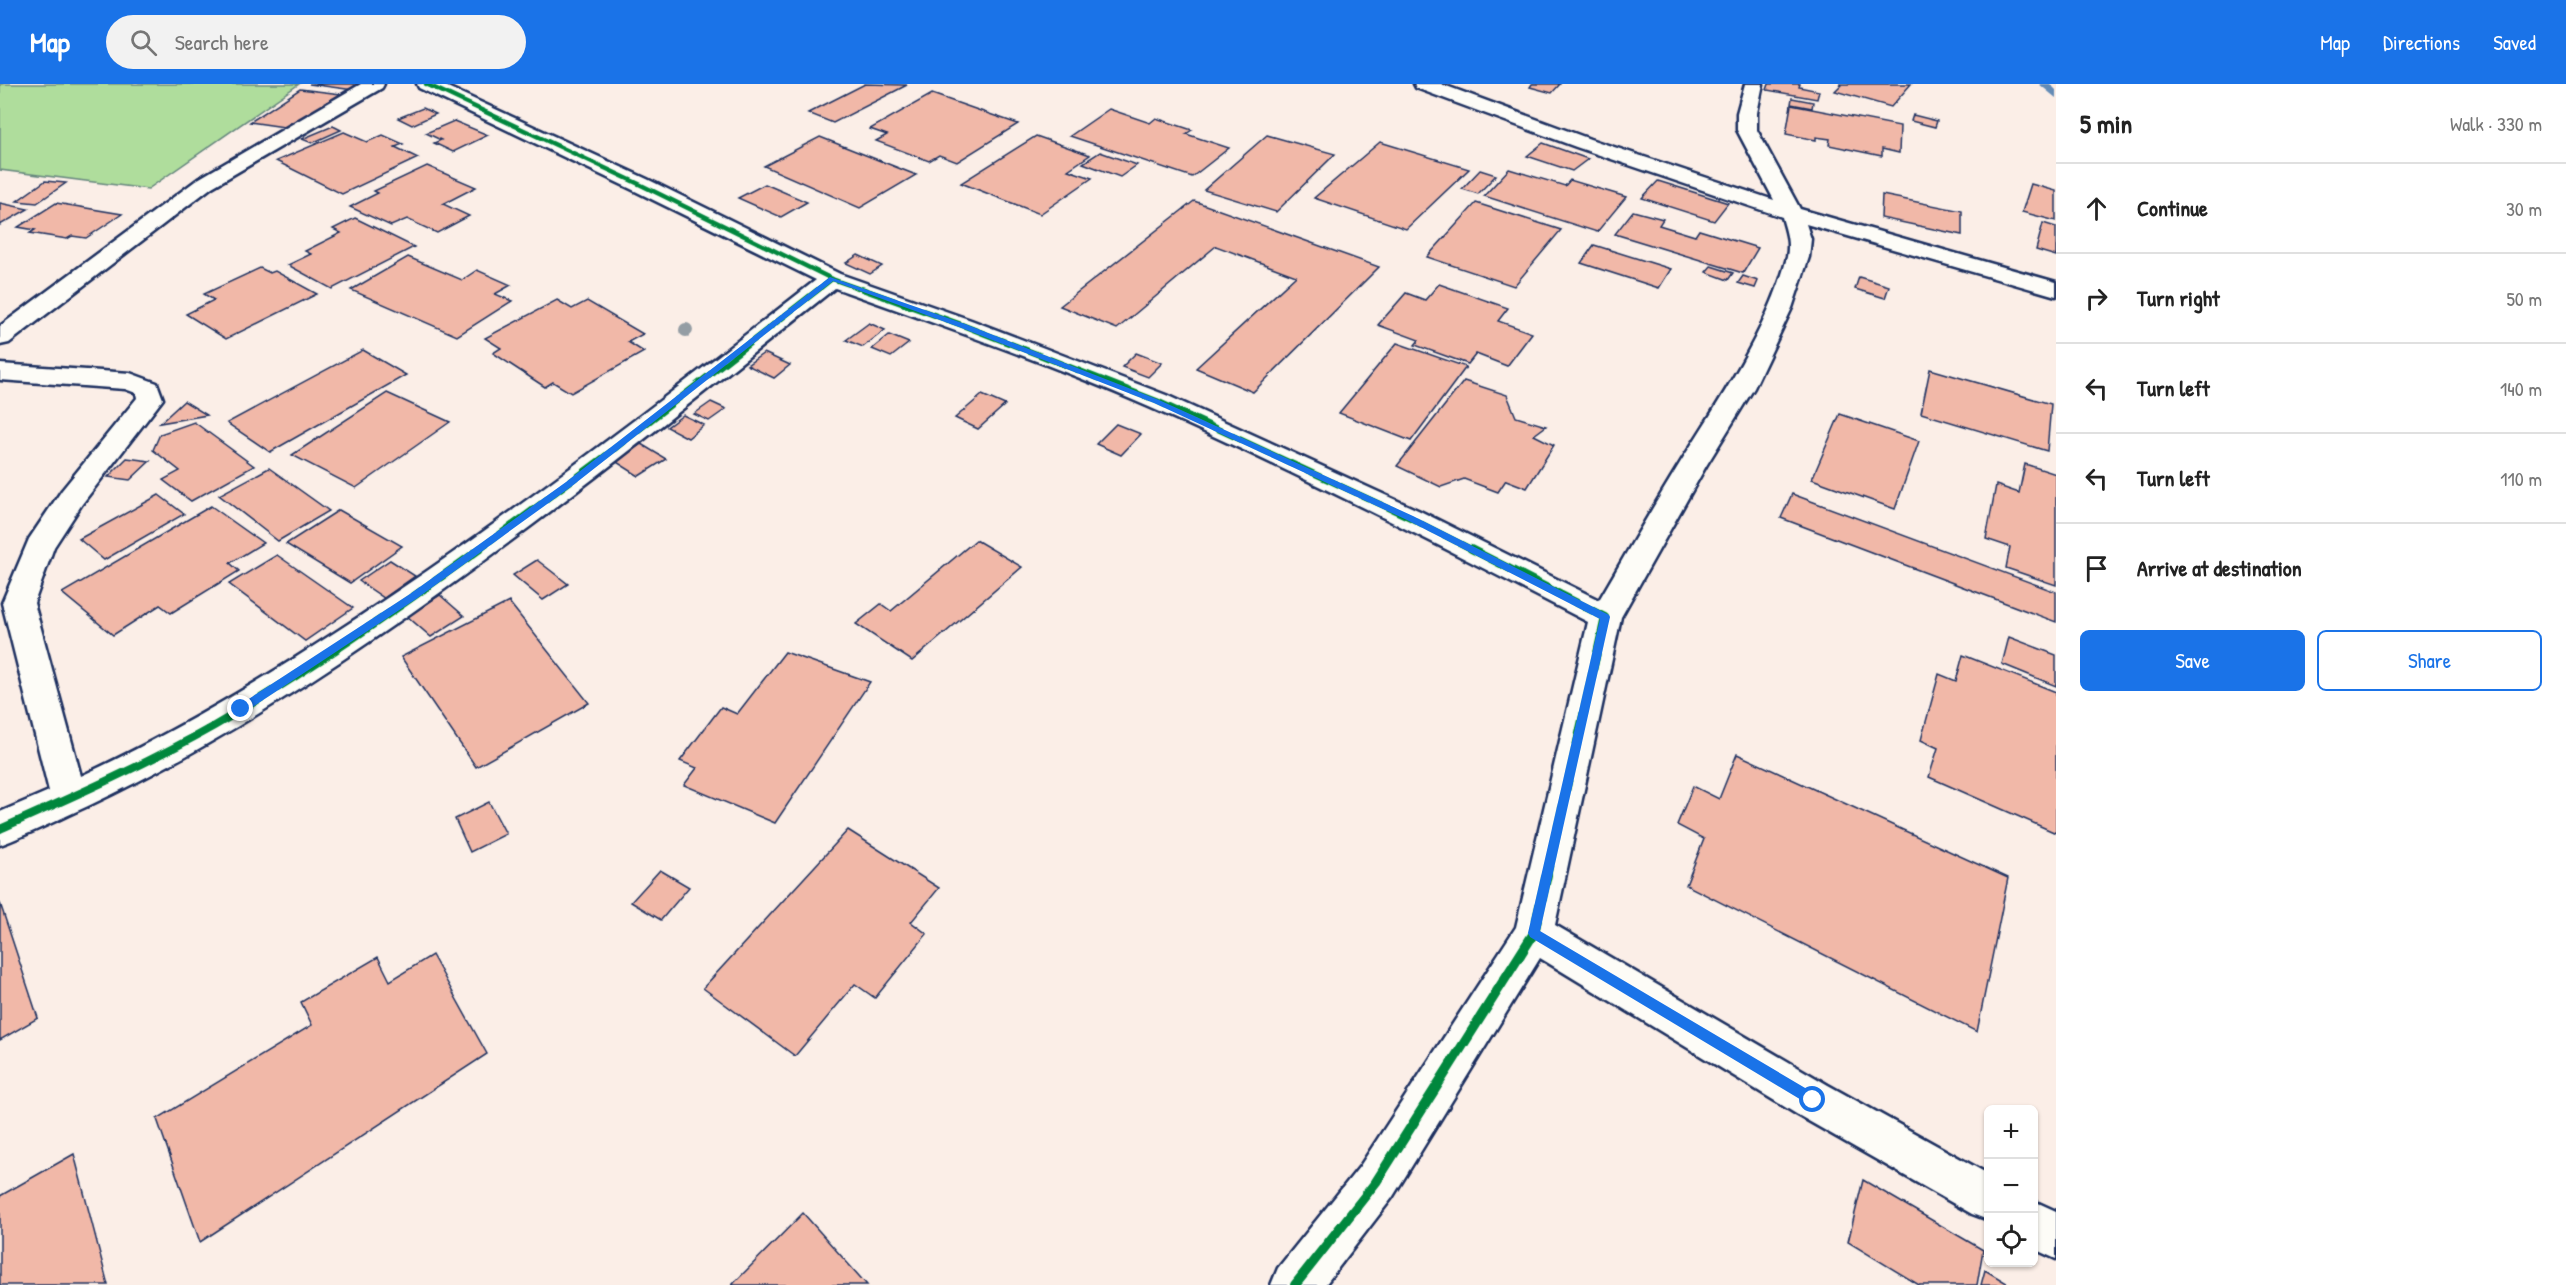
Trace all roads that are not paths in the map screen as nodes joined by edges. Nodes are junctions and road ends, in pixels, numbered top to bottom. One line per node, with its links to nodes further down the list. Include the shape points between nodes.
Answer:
1 (375, 84): 9 (street, via 205,183)
2 (426, 84): 6 (street)
3 (1423, 84): 5 (street, via 1572,140)
4 (1754, 84): 5 (street, via 1747,130)
5 (1792, 213): 7 (street); 12 (street, via 1800,239 1798,257 1780,308 1741,388)
6 (832, 279): 12 (street, via 1156,401 1410,518); 13 (street, via 569,484 413,596 241,709)
7 (2056, 289)
8 (0, 310): 9 (street)
9 (32, 312): 10 (street)
10 (0, 338)
11 (0, 372): 13 (street, via 130,381 148,389 150,399 72,497 40,546 18,603)
12 (1605, 617): 15 (street)
13 (69, 799): 14 (street)
14 (0, 830)
15 (1534, 933): 16 (street, via 1803,1094); 19 (street, via 1376,1182)
16 (1984, 1195)
17 (2038, 1226): 18 (street)
18 (2056, 1236)
19 (1295, 1285)

